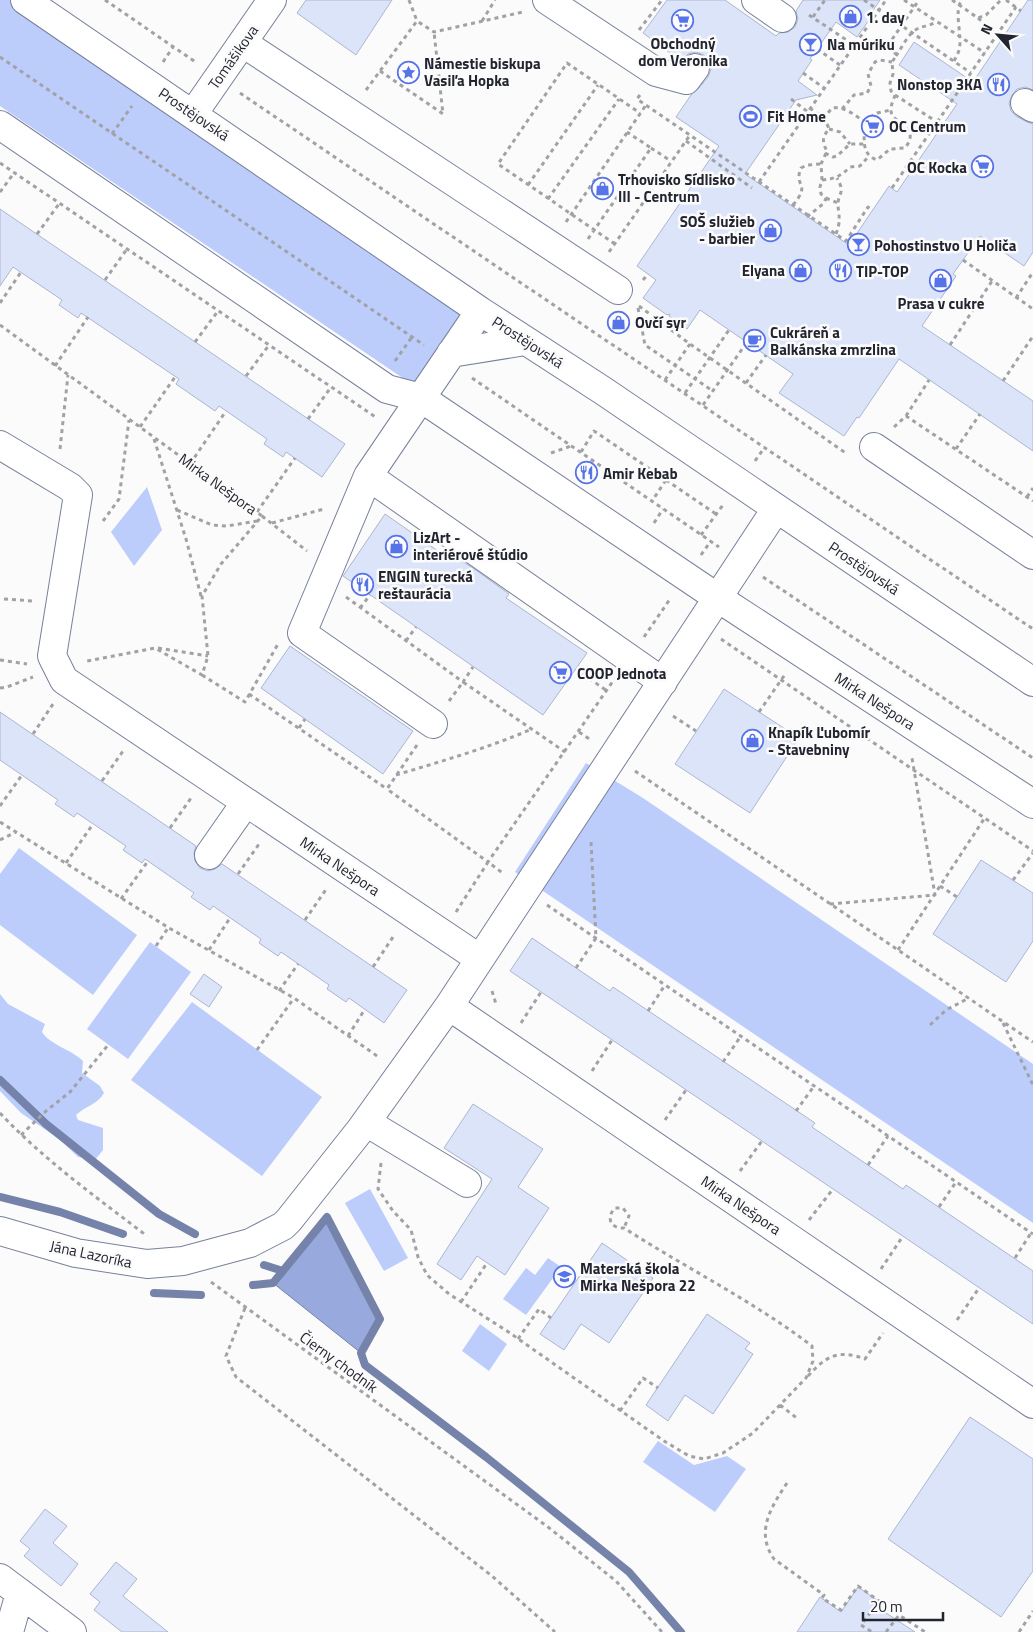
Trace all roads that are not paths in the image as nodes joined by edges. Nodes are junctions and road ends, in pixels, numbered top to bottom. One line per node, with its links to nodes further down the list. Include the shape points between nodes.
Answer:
1 (25, 0): 8 (street, Prostějovská)
2 (756, 0): 5 (street)
3 (551, 2): 7 (street, via 656,72 686,80)
4 (261, 4): 6 (street, Tomášikova)
5 (794, 16)
6 (243, 43): 8 (street, Tomášikova); 10 (street)
7 (695, 68)
8 (193, 114): 11 (street, Prostějovská)
9 (0, 125): 14 (street, via 387,389)
10 (618, 290)
11 (480, 311): 12 (street, Prostějovská); 13 (street)
12 (525, 341): 13 (street); 18 (street, Prostějovská)
13 (448, 357): 14 (street)
14 (421, 398): 17 (street); 20 (street, Mirka Nešpora)
15 (0, 445): 24 (street, Mirka Nešpora, via 78,495 49,670)
16 (874, 448): 19 (street)
17 (368, 476): 21 (street); 23 (street, via 302,633)
18 (776, 509): 20 (street); 22 (street, Prostějovská)
19 (1033, 555)
20 (718, 598): 21 (street); 25 (street, Mirka Nešpora)
21 (663, 682): 27 (street)
22 (1033, 682)
23 (433, 724)
24 (246, 802): 26 (street); 27 (street, Mirka Nešpora)
25 (1033, 804)
26 (209, 855)
27 (480, 959): 28 (street)
28 (449, 1006): 29 (street); 32 (street, Mirka Nešpora)
29 (366, 1122): 30 (street); 31 (street, Jána Lazoríka, via 283,1226 250,1243 183,1261 147,1264 76,1254)
30 (468, 1183)
31 (0, 1231)
32 (1033, 1404)
33 (10, 1585): 34 (street); 35 (street)
34 (9, 1632)
35 (72, 1632)

